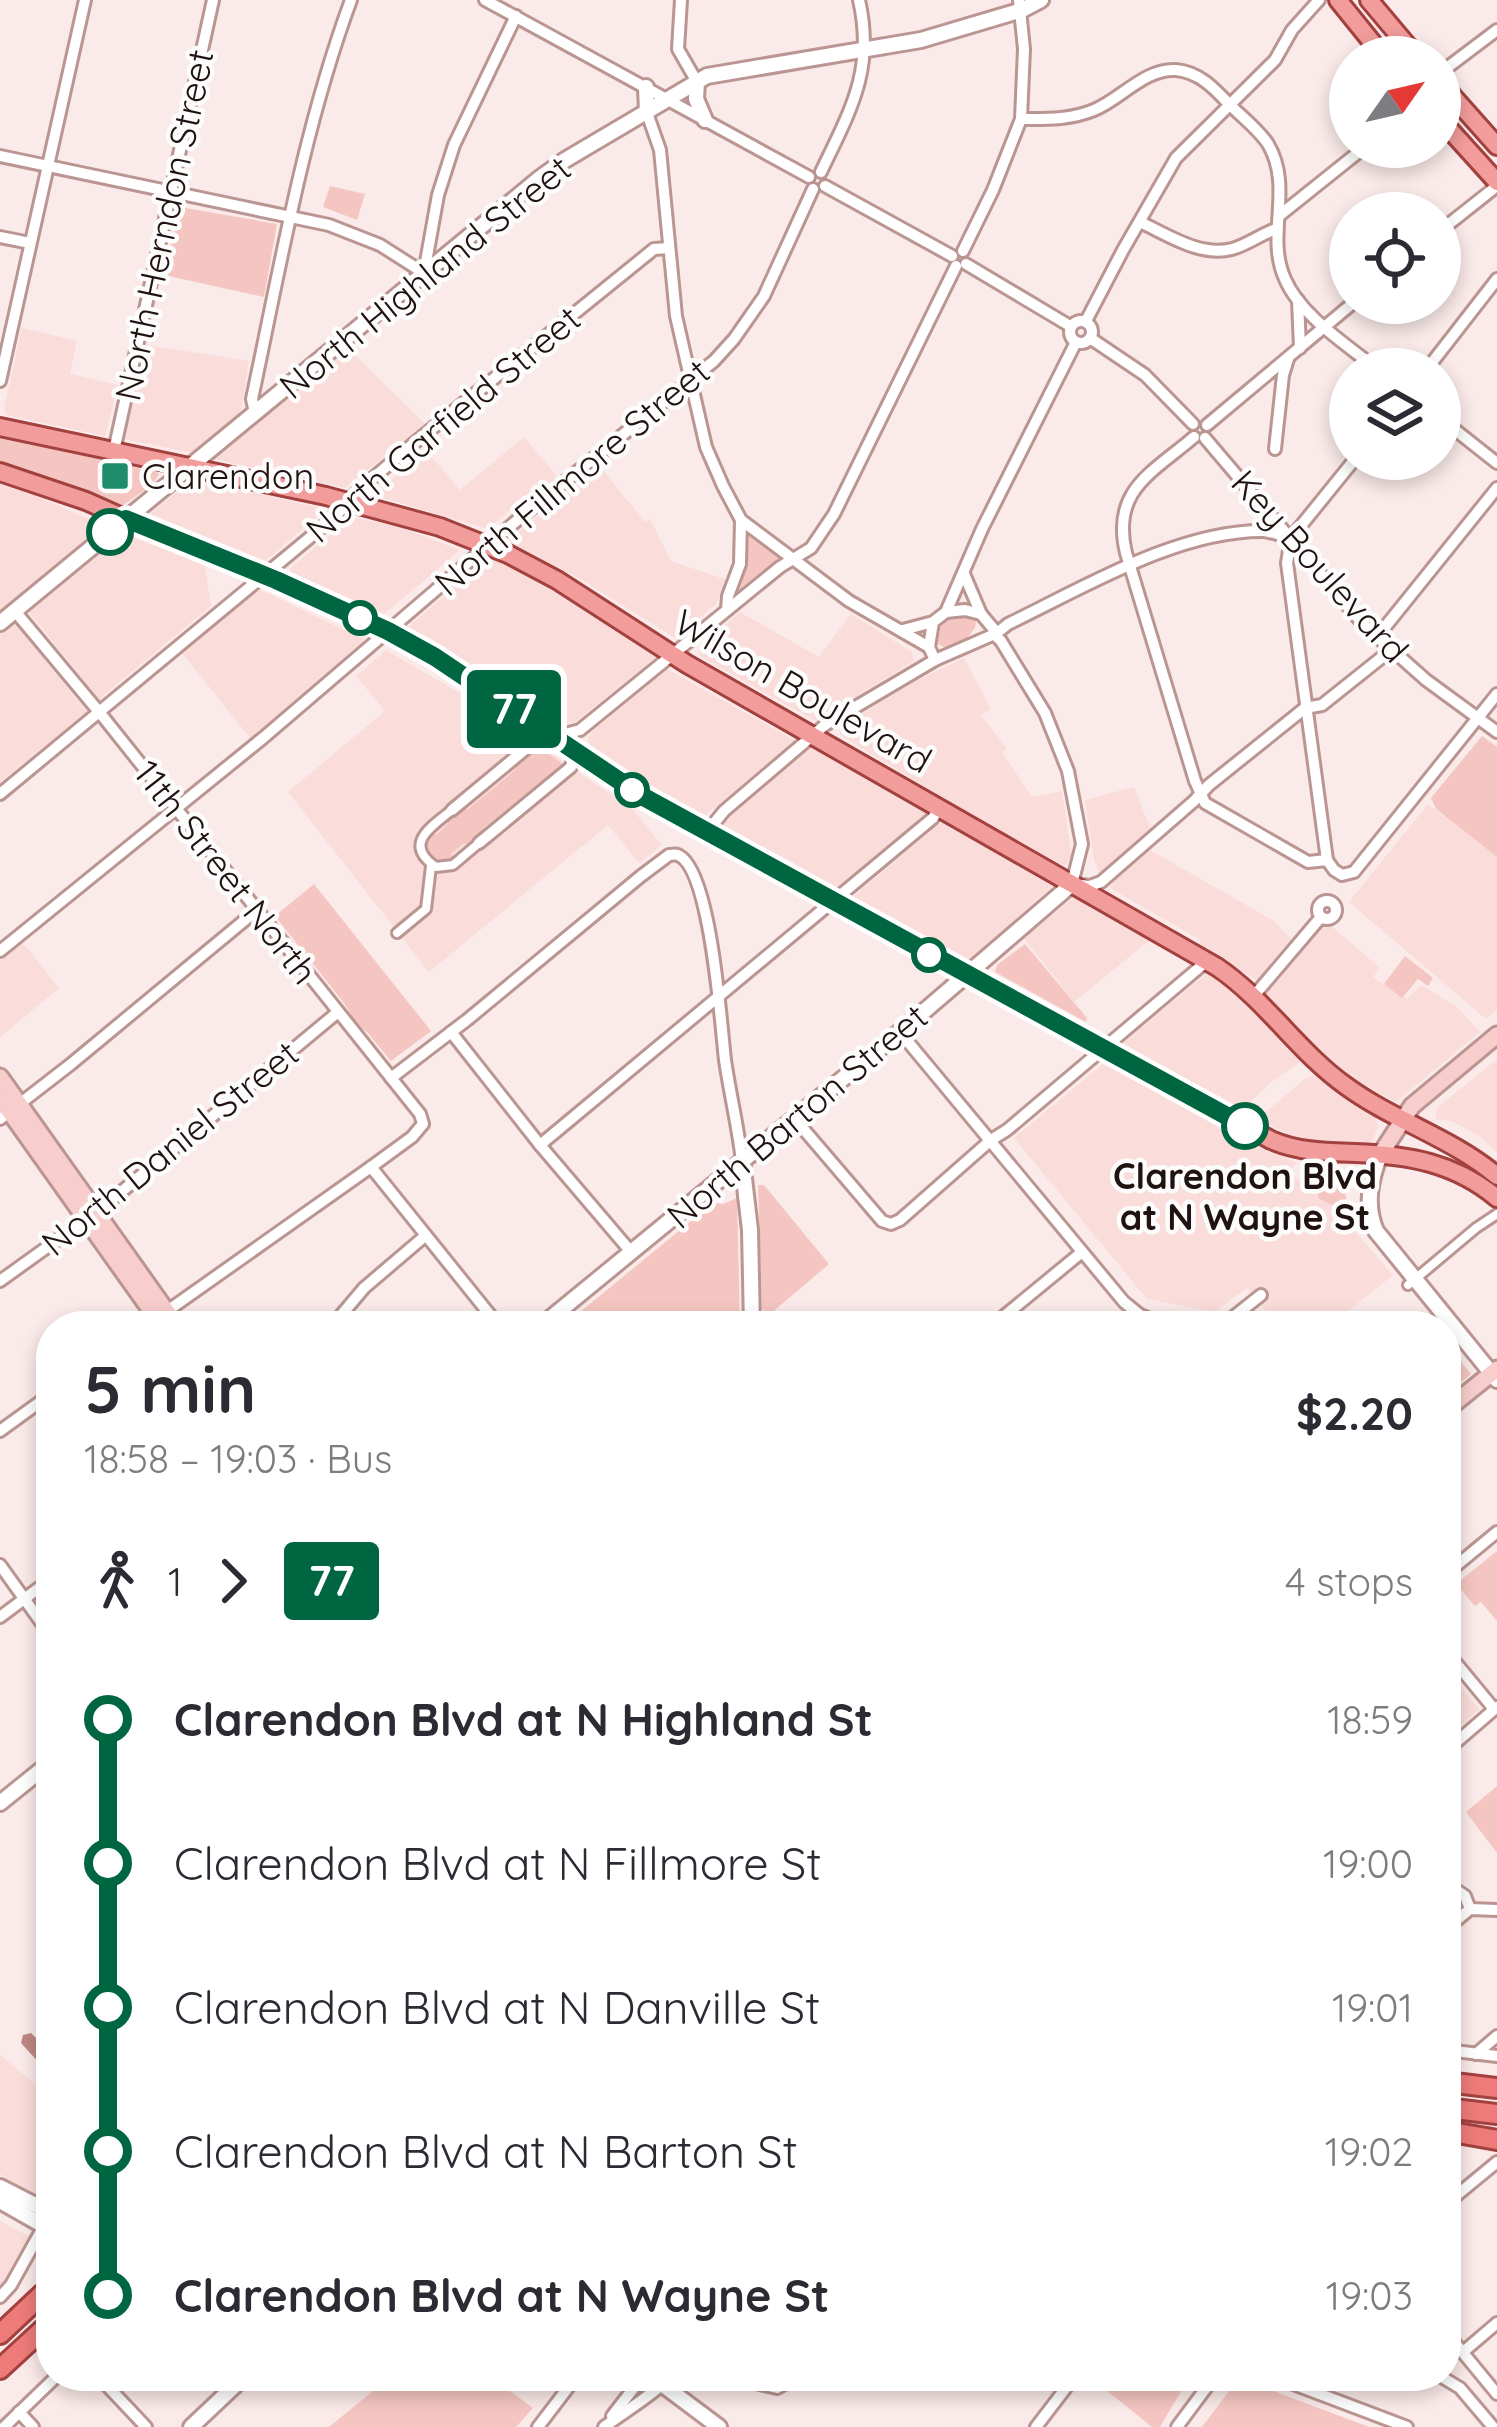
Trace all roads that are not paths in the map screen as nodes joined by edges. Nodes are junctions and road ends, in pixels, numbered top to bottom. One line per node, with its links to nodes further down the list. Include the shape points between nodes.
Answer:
1 (85, 0): 29 (street)
2 (213, 0): 33 (street, North Herndon Street)
3 (350, 0): 36 (street)
4 (485, 0): 12 (street)
5 (681, 0): 18 (street, via 678,50)
6 (860, 0): 16 (street)
7 (1041, 0): 11 (street, North Highland Street)
8 (1319, 0): 21 (street)
9 (1338, 0): 14 (main road)
10 (1369, 0): 15 (main road)
11 (1020, 5): 16 (street, North Highland Street, via 921,40); 24 (street)
12 (516, 16): 19 (street); 43 (street, via 454,145)
13 (1497, 30): 17 (street)
14 (1367, 36)
15 (1399, 36)
16 (866, 49): 18 (street, North Highland Street); 31 (street, North Fillmore Street, via 858,92)
17 (1461, 57)
18 (697, 82): 20 (street, North Highland Street); 25 (street)
19 (646, 87): 20 (street); 23 (street)
20 (668, 99): 23 (street, North Highland Street); 25 (street)
21 (1232, 106): 24 (street, via 1209,83 1172,70 1097,110); 35 (street, via 1268,143 1282,186); 37 (street, via 1176,158)
22 (1461, 106): 27 (main road)
23 (647, 112): 41 (street, via 660,150); 43 (street, North Highland Street, via 565,160)
24 (1021, 119): 42 (street)
25 (705, 120): 31 (street)
26 (1461, 143): 32 (main road)
27 (1497, 146)
28 (0, 156): 29 (street)
29 (46, 167): 33 (street); 40 (street)
30 (1339, 168): 35 (street)
31 (817, 181): 42 (street); 57 (street, North Fillmore Street, via 764,296)
32 (1497, 184): 34 (street)
33 (171, 194): 36 (street); 63 (street, North Herndon Street)
34 (1461, 214)
35 (1280, 215): 38 (street)
36 (292, 216): 43 (street, via 380,245); 58 (street)
37 (1140, 222): 38 (street, via 1210,250 1230,250); 46 (street)
38 (1276, 229): 45 (street, via 1276,254)
39 (0, 237): 40 (street)
40 (30, 243): 56 (street)
41 (669, 248): 57 (street); 69 (street, North Garfield Street, via 646,255)
42 (959, 259): 48 (street); 74 (street, via 833,514)
43 (424, 273): 58 (street, North Highland Street)
44 (1497, 279): 54 (street)
45 (1298, 300): 49 (street); 52 (street)
46 (1086, 322): 48 (street); 50 (street)
47 (1329, 323): 49 (street)
48 (1070, 326): 51 (street)
49 (1324, 327): 52 (street); 53 (street)
50 (1090, 338): 51 (street); 60 (street, Key Boulevard, via 1156,385)
51 (1076, 342): 76 (street)
52 (1300, 348): 55 (street)
53 (1350, 348)
54 (1443, 348)
55 (1288, 359): 60 (street); 62 (street)
56 (0, 381)
57 (690, 381): 71 (street, via 706,447); 73 (street, North Fillmore Street)
58 (255, 413): 65 (street, North Highland Street)
59 (0, 427): 63 (main road, Wilson Boulevard)
60 (1200, 431): 72 (street, Key Boulevard); 75 (street, via 1130,494 1122,514)
61 (1461, 435): 64 (street)
62 (1275, 449)
63 (114, 451): 65 (main road, Wilson Boulevard)
64 (1497, 463)
65 (190, 466): 69 (main road, Wilson Boulevard); 70 (street, North Highland Street)
66 (0, 472): 70 (main road)
67 (1338, 480): 72 (street)
68 (1497, 488): 86 (street)
69 (348, 502): 73 (main road, Wilson Boulevard); 77 (street, North Garfield Street)
70 (126, 519): 77 (main road); 78 (street, North Highland Street)
71 (742, 520): 74 (street); 79 (street)
72 (1291, 538): 75 (street, via 1266,531 1214,537); 86 (street, Key Boulevard); 92 (street, via 1287,563)
73 (488, 545): 85 (street, North Fillmore Street); 89 (main road, Wilson Boulevard)
74 (794, 560): 79 (street); 84 (street)
75 (1130, 566): 83 (street); 101 (street)
76 (964, 574): 80 (street); 83 (street)
77 (264, 575): 85 (main road); 93 (street, North Garfield Street)
78 (14, 610): 82 (street, North Highland Street); 93 (street, 11th Street North)
79 (727, 610): 89 (street)
80 (946, 612): 81 (street); 83 (street, via 965,610)
81 (933, 622): 84 (street); 87 (street)
82 (0, 623)
83 (991, 626): 90 (street); 109 (street, via 1045,713 1068,771 1082,844)
84 (903, 630): 87 (street)
85 (388, 631): 97 (main road); 102 (street, North Fillmore Street)
86 (1377, 638): 88 (street, Key Boulevard)
87 (929, 646): 90 (street)
88 (1391, 650): 92 (street, North Barton Street, via 1322,705); 94 (street, Key Boulevard)
89 (672, 655): 95 (street); 98 (main road, Wilson Boulevard)
90 (935, 660): 98 (street)
91 (1497, 694): 94 (street)
92 (1305, 708): 101 (street, North Barton Street); 107 (street)
93 (100, 713): 100 (street, North Garfield Street); 102 (street, 11th Street North)
94 (1478, 717): 96 (street, Key Boulevard); 107 (street, via 1354,872 1342,875)
95 (580, 730): 97 (street); 99 (street)
96 (1497, 732)
97 (554, 736): 99 (main road); 104 (street, via 534,742)
98 (814, 736): 103 (main road, Wilson Boulevard); 105 (street)
99 (575, 751): 105 (main road); 106 (street, via 571,767)
100 (0, 794)
101 (1200, 794): 107 (street, via 1308,862); 109 (street, North Barton Street, via 1101,882)
102 (175, 808): 111 (street, 11th Street North); 114 (street, North Fillmore Street)
103 (939, 808): 109 (main road, Wilson Boulevard); 110 (street)
104 (452, 810): 108 (street, via 420,842)
105 (707, 832): 110 (main road)
106 (478, 843): 108 (street, via 453,865)
107 (1328, 860)
108 (431, 866): 113 (street, via 426,909)
109 (1072, 884): 115 (main road, Wilson Boulevard); 116 (street, North Barton Street)
110 (834, 902): 116 (main road); 117 (street)
111 (257, 910): 119 (street, 11th Street North); 126 (street)
112 (1321, 917): 118 (street)
113 (397, 933)
114 (0, 951)
115 (1207, 962): 118 (main road, Wilson Boulevard); 123 (street)
116 (965, 975): 120 (street, North Barton Street); 123 (main road)
117 (720, 995): 121 (street, via 691,871 669,855); 130 (street); 132 (street)
118 (1253, 998): 128 (main road, Wilson Boulevard, via 1333,1076)
119 (338, 1012): 125 (street, 11th Street North); 137 (street, North Daniel Street)
120 (899, 1031): 127 (street, North Barton Street); 129 (street)
121 (451, 1032): 125 (street); 130 (street)
122 (1497, 1035): 128 (main road)
123 (1104, 1049): 129 (street); 131 (main road, via 1286,1146)
124 (0, 1077): 126 (main road)
125 (391, 1078): 133 (street, 11th Street North, via 422,1124)
126 (7, 1108): 137 (main road)
127 (794, 1118): 129 (street, via 891,1224); 132 (street, North Barton Street)
128 (1401, 1120): 131 (main road); 134 (main road, Wilson Boulevard)
129 (991, 1140): 139 (street)
130 (540, 1145): 140 (street)
131 (1380, 1154): 135 (main road, via 1440,1164); 142 (street, via 1369,1212)
132 (742, 1161): 140 (street, North Barton Street); 149 (street)
133 (371, 1167): 138 (street); 145 (street)
134 (1497, 1176)
135 (1497, 1198)
136 (1497, 1214): 142 (street)
137 (91, 1216): 141 (street, North Daniel Street); 144 (main road)
138 (425, 1236): 146 (street); 147 (street)
139 (1082, 1252): 150 (street); 151 (street)
140 (632, 1253): 148 (street, North Barton Street)
141 (0, 1281)
142 (1411, 1282): 153 (street)
143 (1261, 1295): 152 (street)
144 (152, 1311)
145 (171, 1311)
146 (345, 1311)
147 (487, 1311)
148 (560, 1311)
149 (752, 1311)
150 (1010, 1311)
151 (1136, 1311)
152 (1241, 1311)
153 (1437, 1311)
154 (1461, 1337): 155 (street)
155 (1495, 1374): 156 (main road)
156 (1461, 1399)
157 (36, 1405): 158 (street)
158 (0, 1430)
159 (1497, 1532): 160 (street)
160 (1461, 1562)
161 (0, 1564): 163 (street)
162 (36, 1590): 163 (street)
163 (24, 1598): 164 (street); 165 (street)
164 (36, 1615)
165 (0, 1617)
166 (1461, 1668): 167 (street)
167 (1496, 1708): 168 (street)
168 (1461, 1737)
169 (36, 1774): 170 (street)
170 (0, 1803)
171 (1461, 1893): 172 (street)
172 (1470, 1909): 173 (street); 174 (street)
173 (1497, 1910)
174 (1461, 1916)
175 (1497, 2036): 177 (street)
176 (1461, 2052): 177 (street)
177 (1476, 2054): 178 (street)
178 (1497, 2056)
179 (1461, 2083): 180 (highway)
180 (1497, 2084)
181 (1461, 2110): 182 (highway)
182 (1497, 2114)
183 (1461, 2134): 184 (highway)
184 (1496, 2140): 185 (street)
185 (1497, 2149)
186 (1497, 2162): 188 (street)
187 (0, 2188): 190 (street)
188 (1461, 2192)
189 (0, 2201): 191 (street)
190 (36, 2212)
191 (36, 2215)
192 (36, 2242): 193 (street)
193 (0, 2297)
194 (36, 2300): 196 (highway)
195 (1497, 2324): 198 (street)
196 (0, 2334)
197 (36, 2336): 199 (highway)
198 (1462, 2352): 211 (street)
199 (0, 2369)
200 (1461, 2389): 223 (street)
201 (41, 2391): 212 (street)
202 (112, 2391): 215 (street)
203 (226, 2391): 216 (street)
204 (566, 2391): 217 (street)
205 (643, 2391): 218 (street)
206 (649, 2391): 218 (street)
207 (673, 2391): 219 (street)
208 (1064, 2391): 220 (street)
209 (1204, 2391): 221 (street)
210 (1312, 2391): 222 (street)
211 (1497, 2394)
212 (19, 2412): 213 (street); 214 (street)
213 (4, 2427)
214 (33, 2427)
215 (146, 2427)
216 (191, 2427)
217 (538, 2427)
218 (604, 2427)
219 (719, 2427)
220 (1036, 2427)
221 (1177, 2427)
222 (1407, 2427)
223 (1493, 2427)

